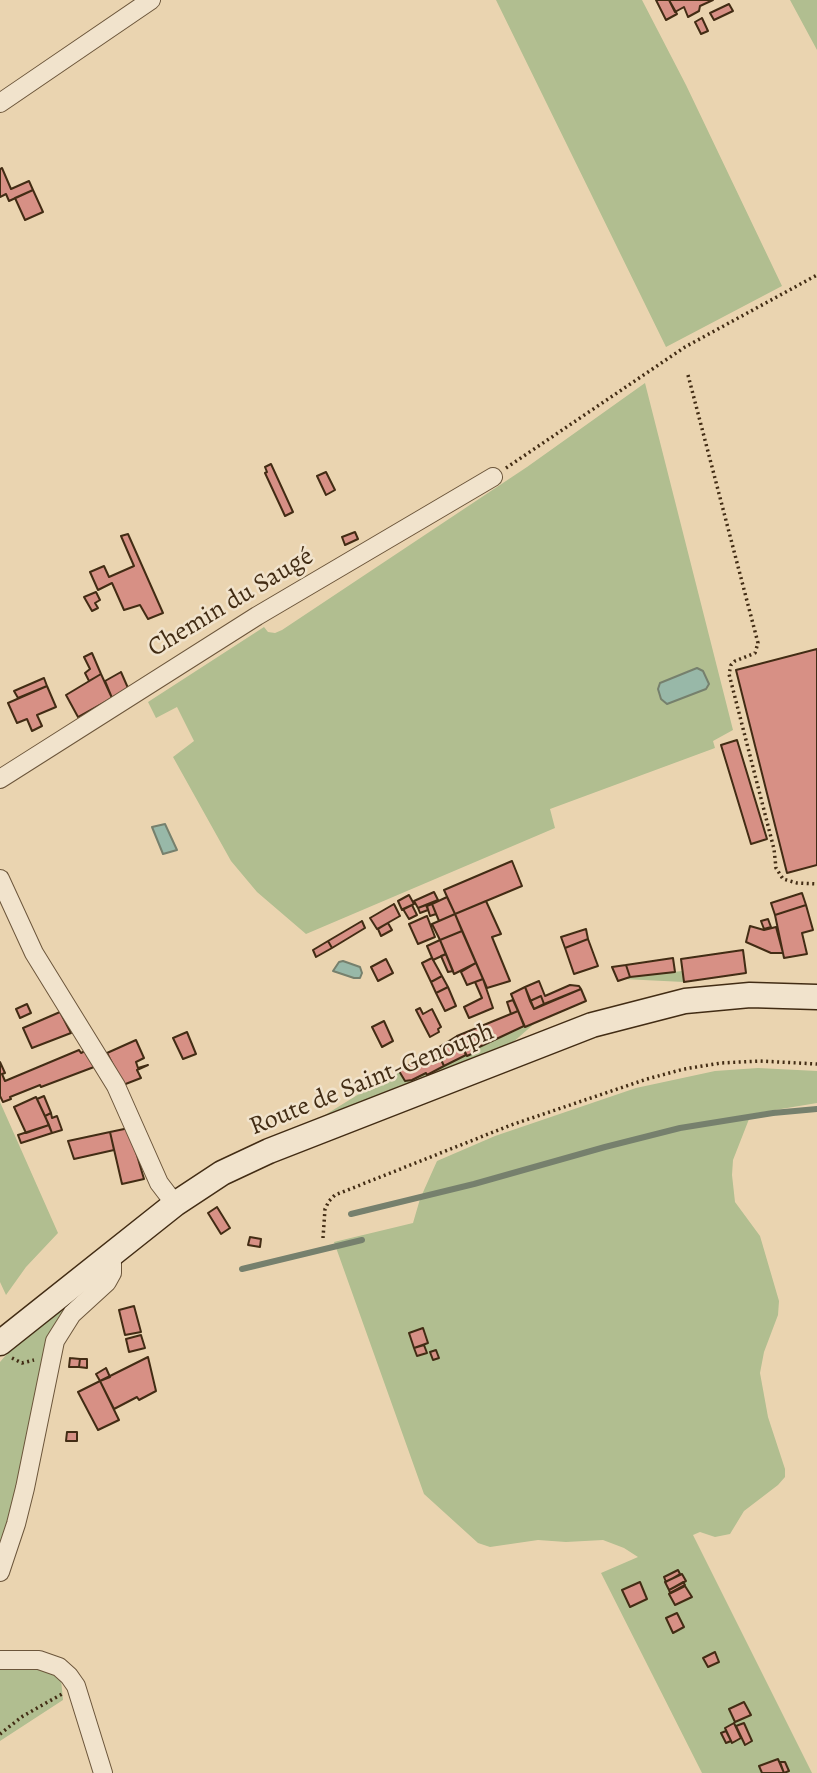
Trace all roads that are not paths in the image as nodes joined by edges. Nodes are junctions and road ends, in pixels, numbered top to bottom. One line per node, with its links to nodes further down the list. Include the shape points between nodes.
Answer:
1 (151, 0): 2 (street)
2 (0, 103)
3 (493, 477): 4 (street, Chemin du Saugé, via 257,616)
4 (0, 779)
5 (0, 879): 7 (street, via 34,953 116,1086 159,1183)
6 (817, 997): 7 (street, Route de Saint-Genouph, via 685,1001 592,1025 269,1151 222,1173)
7 (175, 1204): 8 (street, Route de Saint-Genouph)
8 (107, 1256): 9 (street, Route de Saint-Genouph); 10 (street, via 112,1273 107,1282 72,1314 55,1340 25,1488)
9 (6, 1350)
10 (0, 1572)
11 (0, 1660): 12 (street, via 39,1660 59,1667 76,1686)
12 (103, 1773)

